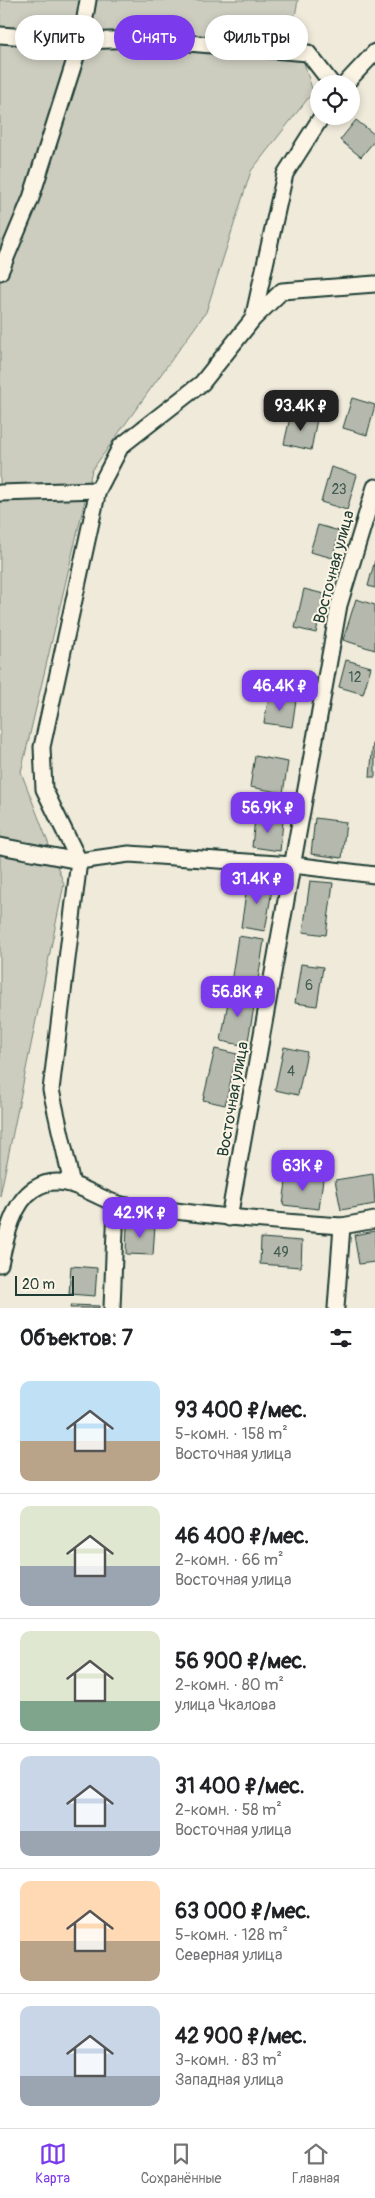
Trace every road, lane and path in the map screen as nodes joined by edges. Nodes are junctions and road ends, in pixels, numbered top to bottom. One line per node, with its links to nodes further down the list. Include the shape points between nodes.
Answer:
1 (88, 0): 2 (street)
2 (85, 15)
3 (0, 35): 4 (street)
4 (15, 36)
5 (104, 40): 8 (street, via 140,39 308,53)
6 (375, 52): 9 (street)
7 (75, 60): 11 (street, via 31,198)
8 (325, 75)
9 (353, 75)
10 (316, 125): 13 (street, via 285,174)
11 (0, 272)
12 (375, 284): 13 (street, via 282,292)
13 (253, 319): 15 (street, via 202,383 122,446)
14 (375, 487): 19 (street, Восточная улица, via 339,605)
15 (98, 490): 16 (street); 18 (street, via 42,748 44,789)
16 (0, 493)
17 (0, 846): 18 (street)
18 (79, 862): 19 (street, via 129,854); 21 (street, via 51,1090)
19 (293, 865): 20 (street); 23 (street, Восточная улица)
20 (375, 875)
21 (72, 1184): 22 (street); 26 (street, via 52,1183 33,1189 17,1209 7,1232)
22 (116, 1204): 23 (street); 27 (street)
23 (229, 1218): 25 (street)
24 (375, 1220): 25 (street)
25 (342, 1226): 28 (street)
26 (0, 1264)
27 (112, 1308)
28 (336, 1308)

